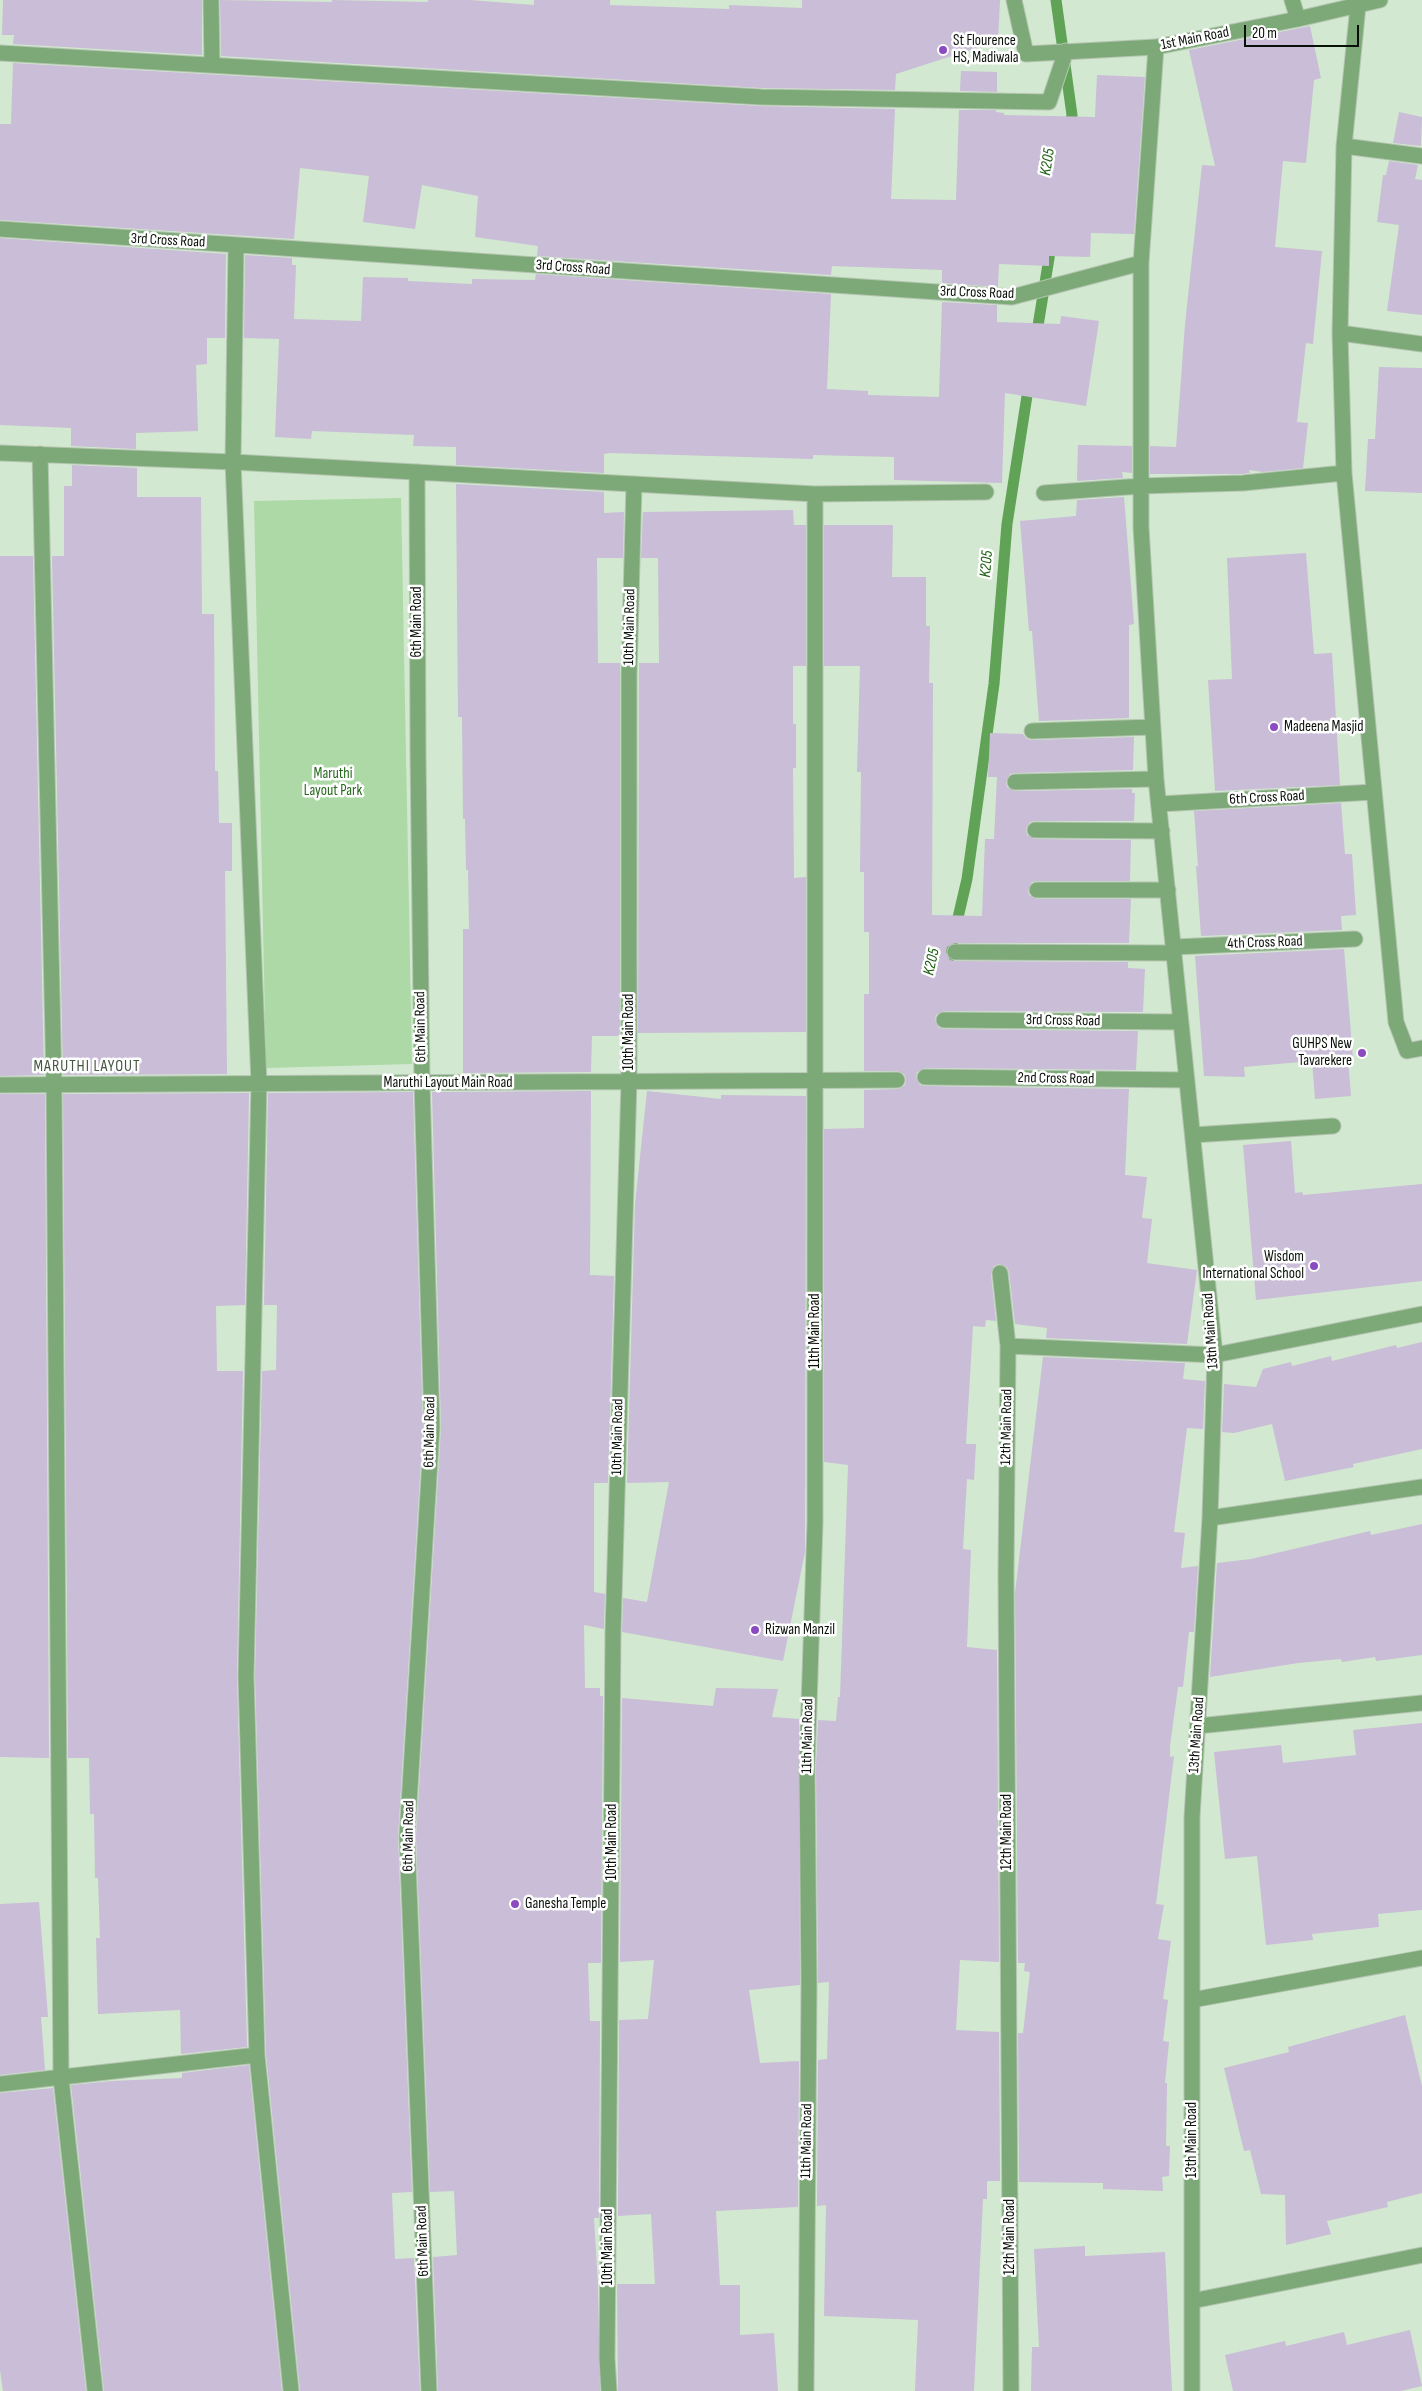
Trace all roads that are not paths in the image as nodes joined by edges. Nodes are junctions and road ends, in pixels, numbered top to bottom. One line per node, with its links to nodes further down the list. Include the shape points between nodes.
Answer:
1 (211, 0): 10 (street)
2 (1014, 0): 8 (street, 1st Main Road, via 1026,54)
3 (1292, 0): 6 (street)
4 (1380, 0): 5 (street, 1st Main Road)
5 (1358, 6): 6 (street, 1st Main Road); 11 (street)
6 (1298, 19): 7 (street, 1st Main Road)
7 (1156, 47): 8 (street, 1st Main Road); 15 (street, 13th Main Road)
8 (1066, 51): 10 (street, via 1049,102 761,98)
9 (0, 53): 10 (street)
10 (212, 65)
11 (1344, 146): 12 (street); 16 (street)
12 (1422, 156)
13 (0, 229): 14 (street, 3rd Cross Road)
14 (236, 245): 15 (street, 3rd Cross Road, via 1012,297); 20 (street)
15 (1141, 263): 24 (street, 13th Main Road)
16 (1340, 332): 17 (street); 22 (street)
17 (1422, 344)
18 (0, 453): 19 (street)
19 (40, 454): 20 (street); 52 (street)
20 (233, 462): 21 (street); 49 (street)
21 (417, 472): 23 (street); 50 (street, 6th Main Road)
22 (1344, 473): 24 (street, via 1243,484); 32 (street)
23 (634, 484): 27 (street); 48 (street, 10th Main Road, via 629,676)
24 (1141, 486): 26 (street); 28 (street, 13th Main Road)
25 (986, 492): 27 (street)
26 (1044, 493)
27 (815, 494): 45 (street, 11th Main Road)
28 (1153, 727): 29 (street); 30 (street, 13th Main Road)
29 (1032, 731)
30 (1156, 779): 31 (street); 33 (street, 13th Main Road)
31 (1015, 782)
32 (1374, 792): 33 (street, 6th Cross Road); 43 (street, via 1396,1022)
33 (1159, 804): 35 (street, 13th Main Road)
34 (1035, 830): 35 (street)
35 (1162, 831): 37 (street, 13th Main Road)
36 (1037, 890): 37 (street)
37 (1168, 890): 39 (street, 13th Main Road)
38 (1355, 939): 39 (street, 4th Cross Road)
39 (1174, 950): 40 (street, 4th Cross Road); 42 (street, 13th Main Road)
40 (955, 952)
41 (944, 1020): 42 (street, 3rd Cross Road)
42 (1181, 1022): 47 (street, 13th Main Road)
43 (1414, 1050)
44 (925, 1077): 47 (street, 2nd Cross Road)
45 (815, 1080): 46 (street, Maruthi Layout Main Road); 48 (street, Maruthi Layout Main Road); 74 (street, 11th Main Road, via 815,1523 807,1766)
46 (897, 1080)
47 (1187, 1080): 54 (street, 13th Main Road)
48 (629, 1081): 50 (street, Maruthi Layout Main Road); 73 (street, 10th Main Road, via 613,1632)
49 (259, 1083): 50 (street, Maruthi Layout Main Road); 52 (street, Maruthi Layout Main Road); 65 (street, via 246,1676)
50 (422, 1083): 72 (street, 6th Main Road, via 432,1427 407,1837)
51 (0, 1085): 52 (street, Maruthi Layout Main Road)
52 (54, 1085): 66 (street)
53 (1333, 1126): 54 (street)
54 (1193, 1136): 58 (street, 13th Main Road)
55 (1000, 1273): 57 (street, 12th Main Road)
56 (1422, 1314): 58 (street)
57 (1008, 1346): 58 (street); 75 (street, 12th Main Road, via 1006,1574)
58 (1215, 1355): 60 (street, 13th Main Road)
59 (1422, 1487): 60 (street)
60 (1210, 1518): 62 (street, 13th Main Road)
61 (1422, 1703): 62 (street)
62 (1198, 1726): 64 (street, 13th Main Road, via 1192,1817)
63 (1422, 1958): 64 (street)
64 (1192, 2000): 69 (street, 13th Main Road)
65 (257, 2055): 66 (street); 71 (street)
66 (62, 2078): 67 (street); 70 (street)
67 (0, 2084)
68 (1422, 2255): 69 (street)
69 (1192, 2301): 76 (street, 13th Main Road)
70 (95, 2391)
71 (291, 2391)
72 (429, 2391)
73 (609, 2391)
74 (806, 2391)
75 (1011, 2391)
76 (1192, 2391)

